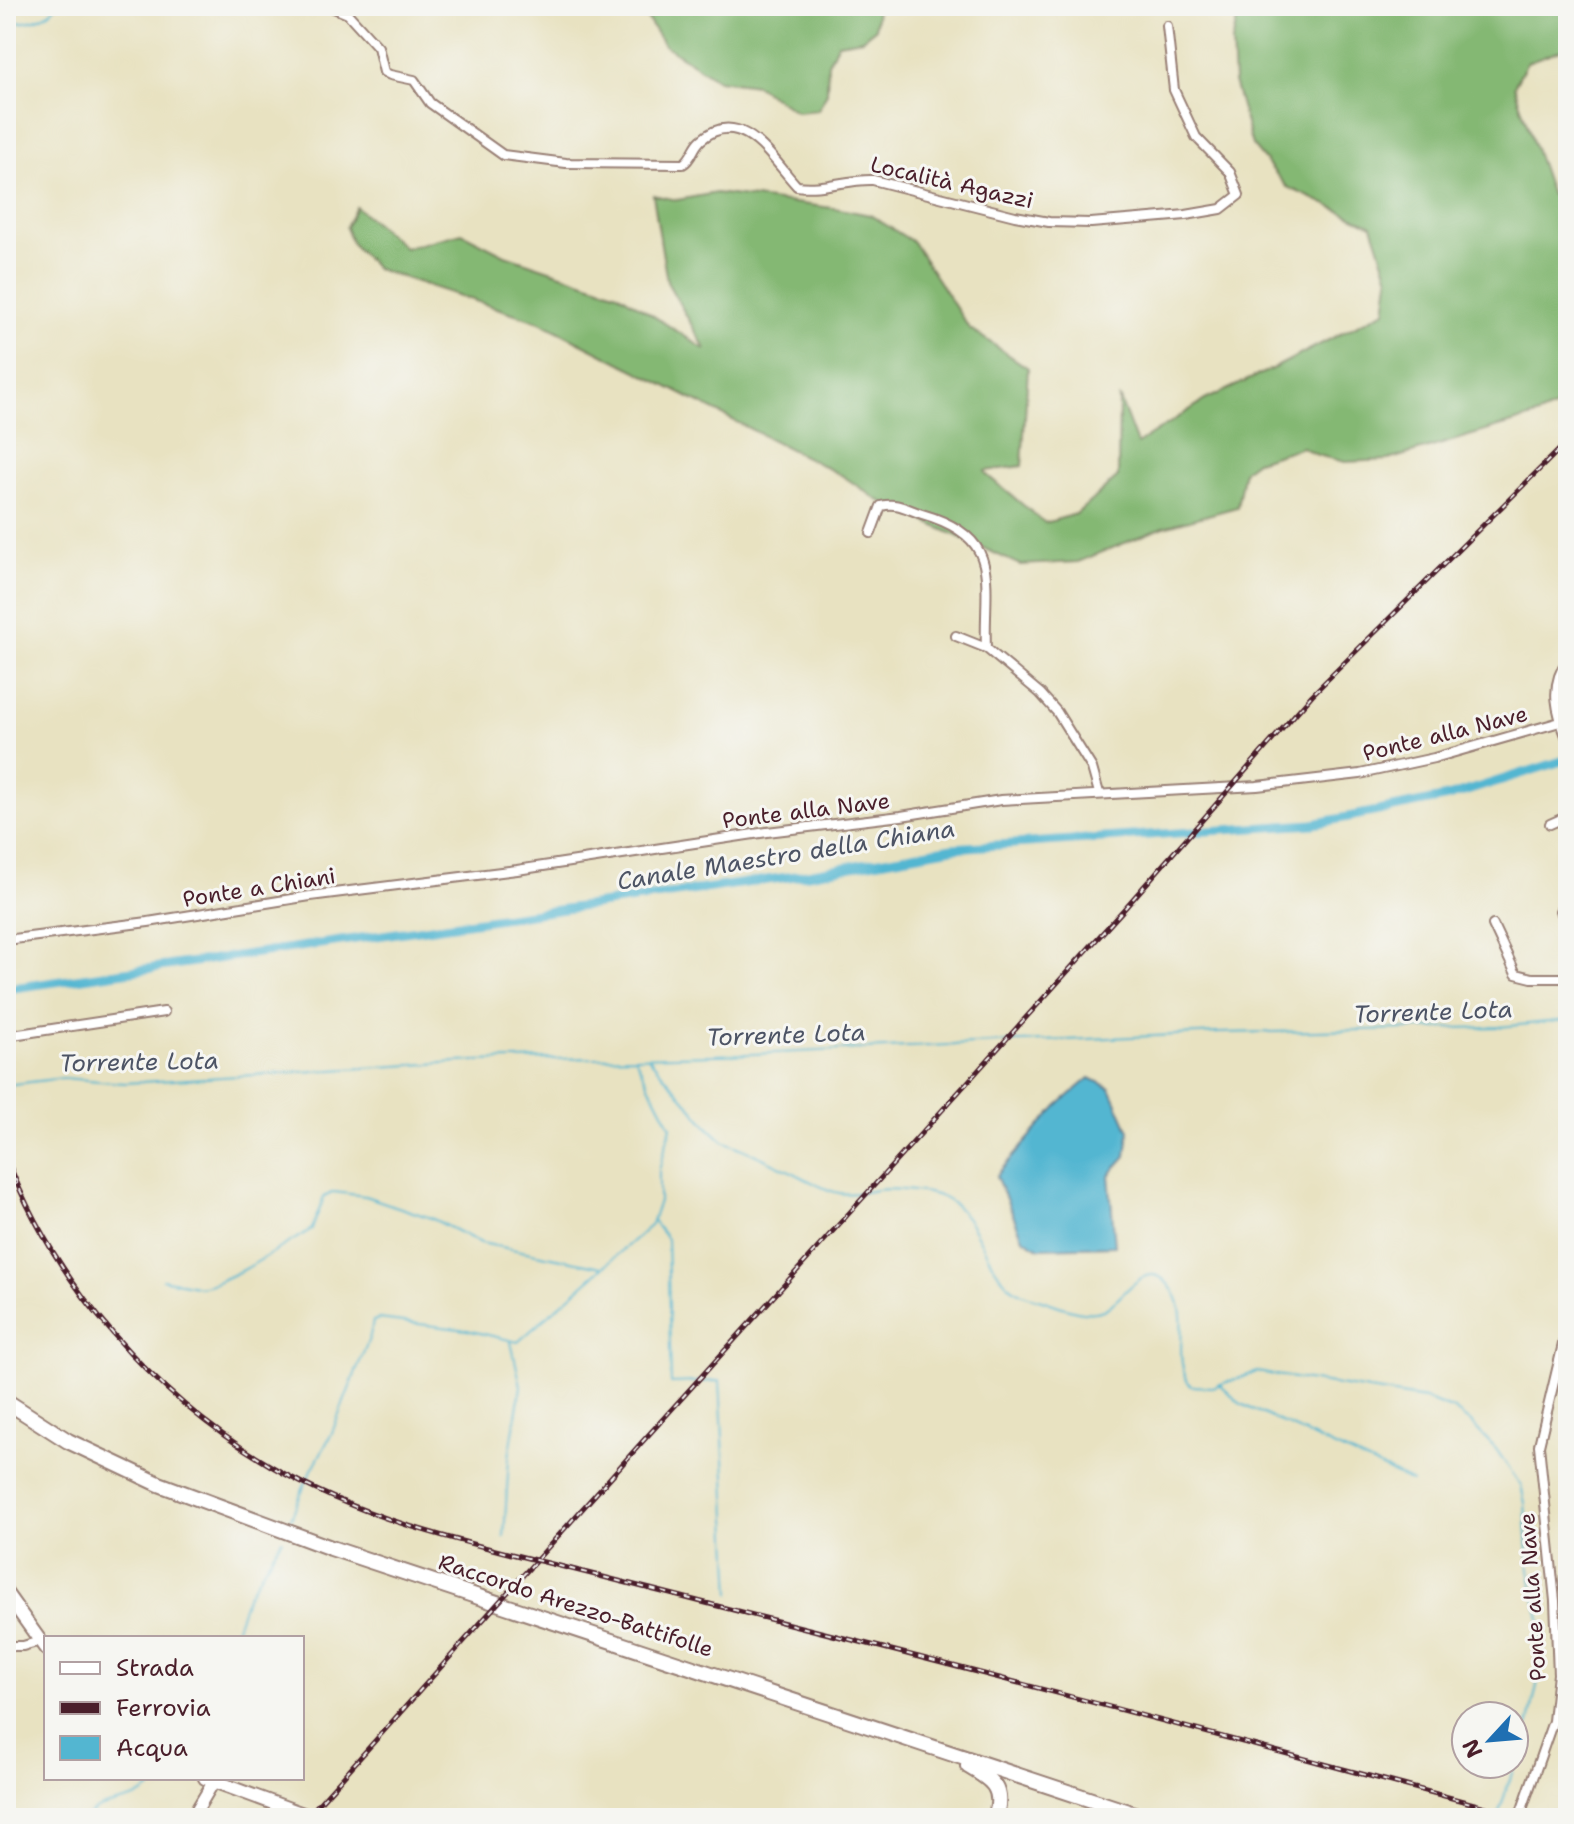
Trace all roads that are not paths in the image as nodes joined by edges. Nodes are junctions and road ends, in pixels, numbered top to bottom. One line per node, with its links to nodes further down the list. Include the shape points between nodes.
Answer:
1 (329, 6): 2 (street, Località Agazzi, via 348,14 378,47 384,72 414,80 430,103 503,155 566,163 683,164 701,140 731,130 761,144 797,186 873,180 1049,222 1186,215 1221,209 1239,195 1230,172 1196,137 1174,90)
2 (1167, 26)
3 (871, 533): 5 (street, via 881,506 895,503 942,519 973,540 988,578)
4 (956, 636): 5 (street)
5 (986, 648): 9 (street, via 1057,712 1092,768)
6 (1568, 660): 7 (street, via 1559,671 1555,699)
7 (1562, 726): 8 (street); 9 (street, Ponte alla Nave, via 1360,774 1257,786)
8 (1568, 741)
9 (1099, 793): 12 (street, Ponte alla Nave, via 1001,800)
10 (1568, 816): 11 (street)
11 (1550, 824)
12 (517, 870): 14 (street, Ponte a Chiani)
13 (1493, 925): 15 (street, via 1516,974)
14 (6, 940)
15 (1568, 978)
16 (164, 1012): 17 (street)
17 (6, 1036)
18 (1568, 1323): 29 (street, Ponte alla Nave, via 1539,1445 1558,1674 1553,1721)
19 (6, 1401): 23 (main road, Raccordo Arezzo-Battifolle, via 68,1441 159,1484 331,1548)
20 (6, 1593): 21 (main road)
21 (43, 1645): 22 (street)
22 (6, 1646)
23 (943, 1751): 27 (main road, via 996,1787); 28 (main road, Raccordo Arezzo-Battifolle)
24 (209, 1780): 25 (street); 26 (main road)
25 (192, 1818)
26 (314, 1818)
27 (995, 1818)
28 (1146, 1818)
29 (1519, 1818)

